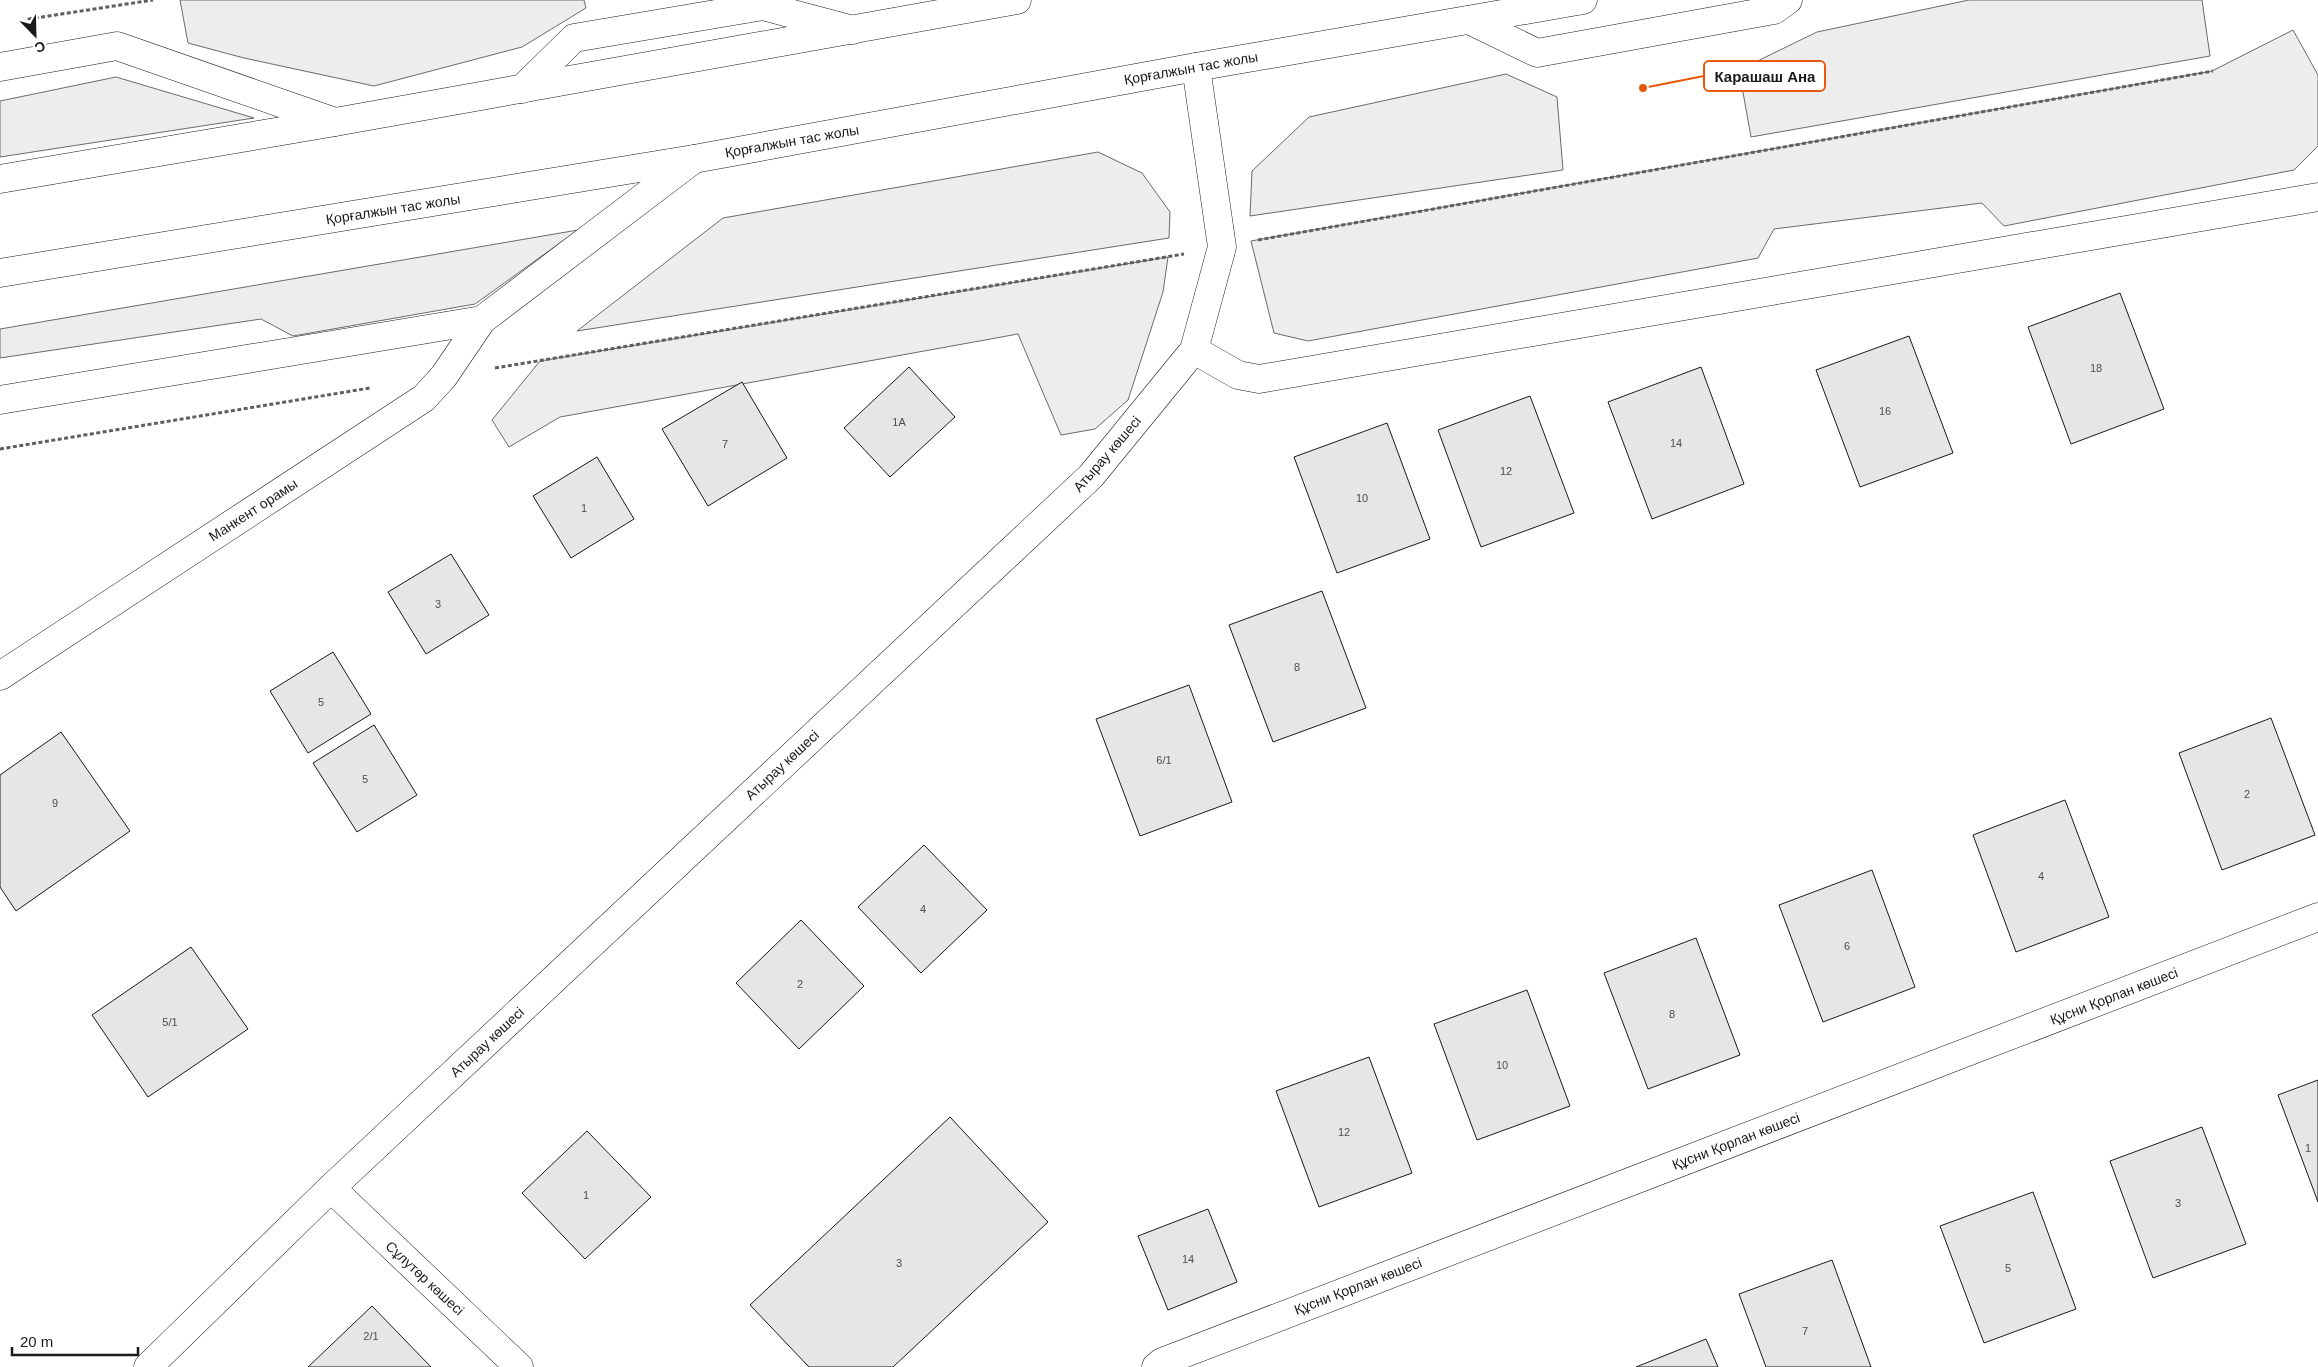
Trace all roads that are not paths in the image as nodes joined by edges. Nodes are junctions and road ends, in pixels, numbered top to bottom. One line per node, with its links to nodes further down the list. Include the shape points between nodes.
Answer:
1 (1016, 0): 5 (street)
2 (1583, 0): 4 (street, Қорғалжын тас жолы)
3 (1788, 0): 4 (street, via 1774,10 1537,53)
4 (1469, 20): 7 (street, Қорғалжын тас жолы)
5 (853, 30): 8 (street); 8 (street, via 763,6 574,38)
6 (0, 67): 9 (street, via 117,46)
7 (1196, 67): 10 (street, Қорғалжын тас жолы); 15 (street, Атырау көшесі, via 1222,247)
8 (522, 89): 9 (street)
9 (336, 122): 11 (street)
10 (694, 160): 13 (street, Қорғалжын тас жолы); 14 (street)
11 (0, 179)
12 (2318, 197): 15 (street, via 1259,379 1238,375)
13 (0, 273)
14 (482, 320): 16 (street); 17 (street, Манкент орамы, via 444,376 424,398)
15 (1194, 350): 19 (street, Атырау көшесі, via 1091,476)
16 (0, 400)
17 (0, 676)
18 (2318, 917): 22 (street, Құсни Қорлан көшесі, via 1171,1358)
19 (331, 1188): 20 (street, Атырау көшесі); 21 (street, Сұлутөр көшесі)
20 (148, 1367)
21 (519, 1367)
22 (1156, 1367)

